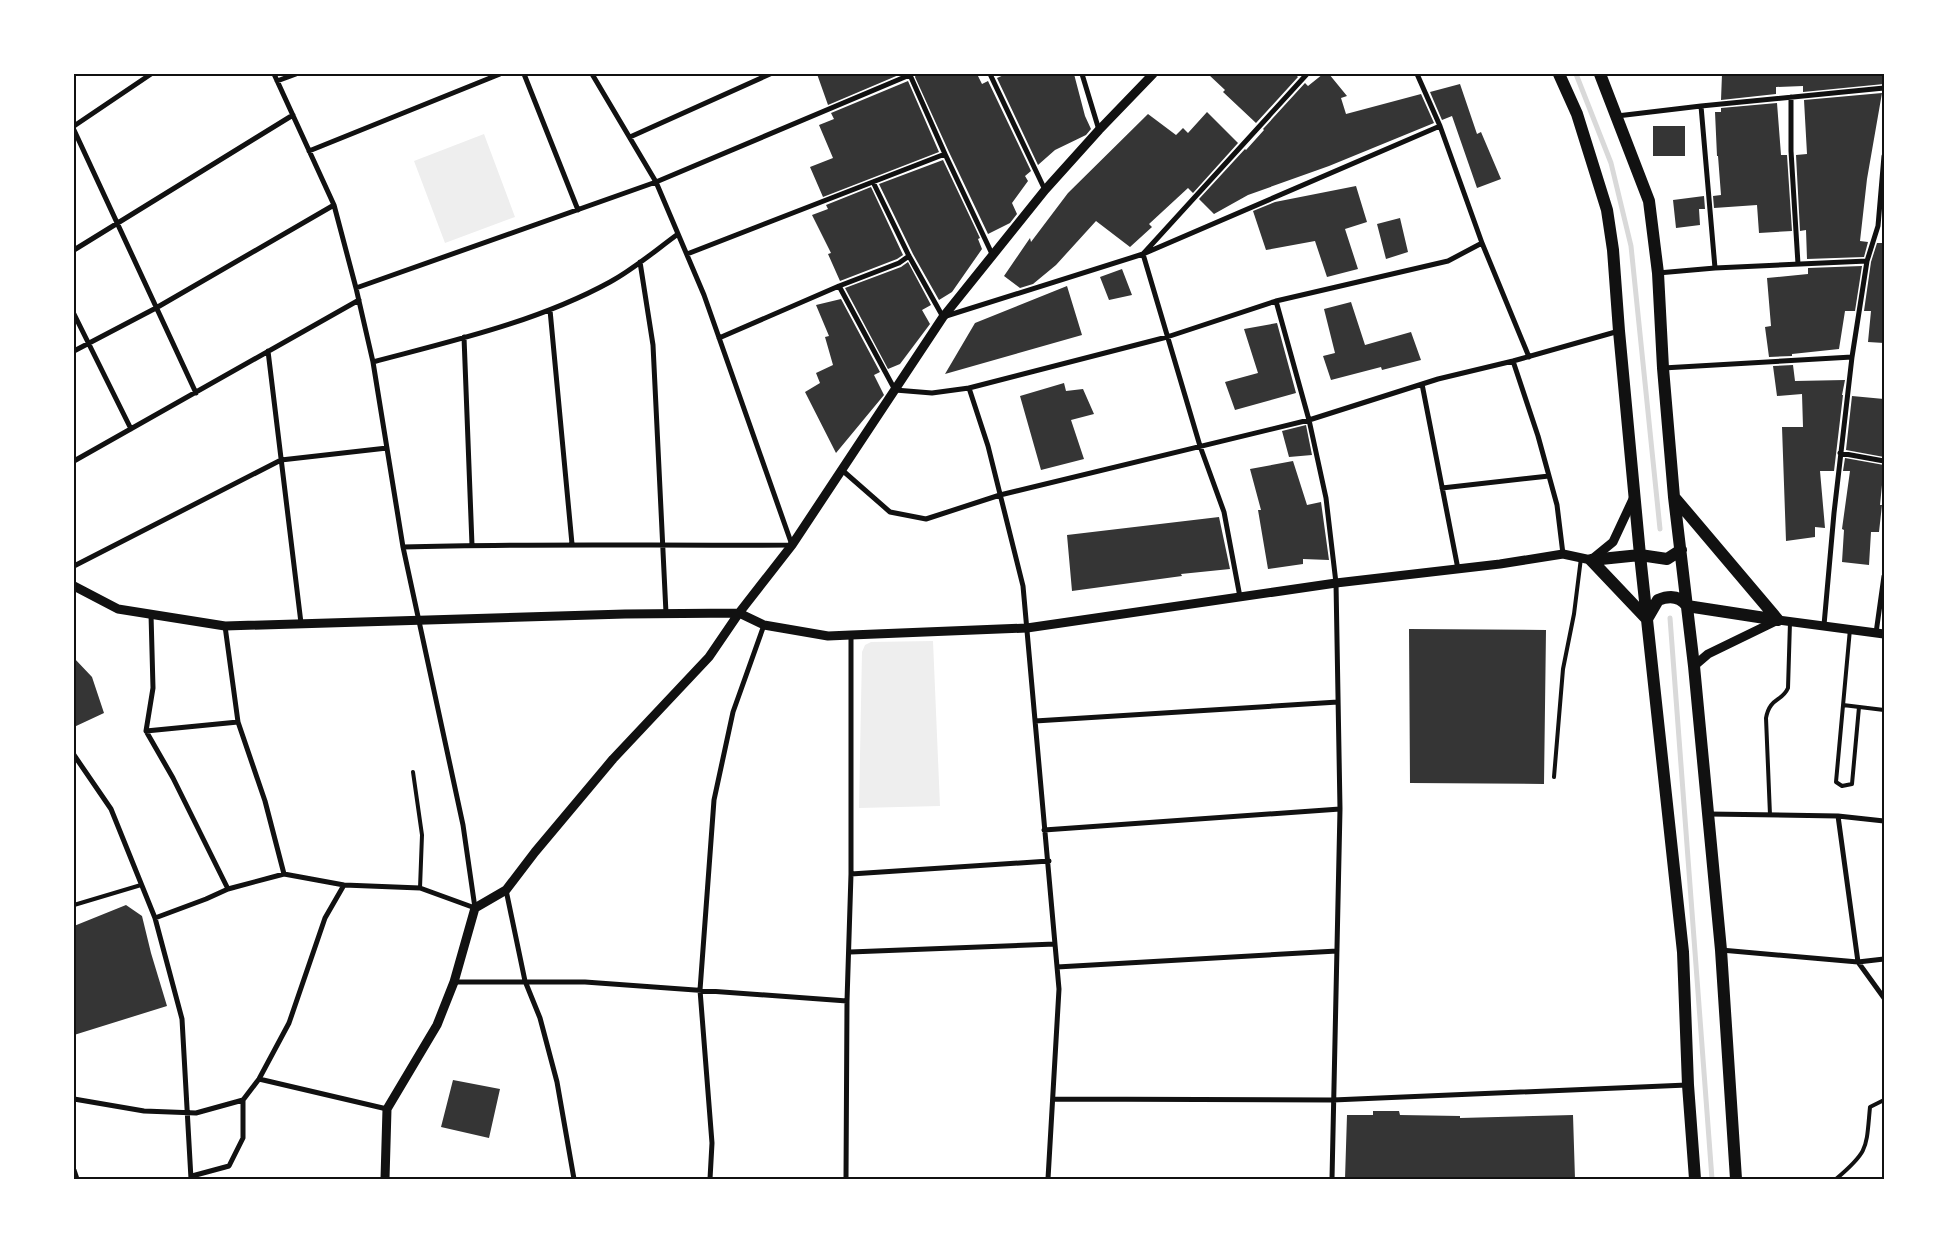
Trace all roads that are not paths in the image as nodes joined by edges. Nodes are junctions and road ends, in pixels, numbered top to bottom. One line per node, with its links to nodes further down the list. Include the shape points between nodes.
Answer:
1 (151, 74): 22 (street)
2 (274, 74): 16 (street)
3 (296, 74): 16 (street)
4 (500, 74): 27 (street)
5 (524, 74): 34 (street)
6 (592, 74): 26 (street)
7 (770, 74): 26 (street)
8 (911, 74): 28 (street); 30 (street)
9 (990, 74): 32 (street)
10 (1082, 74): 25 (street)
11 (1154, 74): 25 (street)
12 (1307, 74): 41 (street)
13 (1418, 74): 23 (street)
14 (1559, 74): 57 (main road, via 1577,114 1607,210)
15 (1600, 74): 21 (main road)
16 (277, 81): 20 (street)
17 (1884, 88): 18 (street)
18 (1791, 97): 19 (street); 46 (street, via 1790,151)
19 (1701, 106): 21 (street); 47 (street)
20 (293, 115): 27 (street); 35 (street)
21 (1617, 116): 48 (main road, via 1649,201)
22 (74, 126)
23 (1440, 126): 38 (street); 41 (street)
24 (74, 130): 35 (street)
25 (1099, 130): 32 (street)
26 (630, 137): 30 (street)
27 (309, 151): 33 (street)
28 (945, 154): 31 (street); 43 (street)
29 (1884, 156): 36 (street)
30 (656, 182): 34 (street); 37 (street)
31 (873, 182): 40 (street); 42 (street)
32 (1046, 190): 43 (street)
33 (334, 205): 50 (street); 53 (street)
34 (578, 210): 50 (street)
35 (117, 223): 39 (street); 53 (street)
36 (1881, 226): 44 (street)
37 (678, 234): 40 (street); 45 (street)
38 (1482, 243): 52 (street, via 1448,260); 64 (street)
39 (74, 250)
40 (687, 254): 60 (street)
41 (1142, 254): 56 (street); 59 (street)
42 (909, 256): 49 (street, via 899,264); 56 (street)
43 (993, 256): 56 (street)
44 (1867, 261): 46 (street); 65 (street)
45 (640, 262): 54 (street, via 611,282); 90 (street, via 653,345)
46 (1798, 264): 47 (street)
47 (1715, 268): 48 (street)
48 (1658, 273): 68 (main road)
49 (839, 286): 60 (street); 71 (street)
50 (356, 288): 51 (street)
51 (359, 300): 63 (street); 66 (street)
52 (1276, 301): 59 (street); 73 (street)
53 (156, 308): 61 (street); 72 (street)
54 (550, 310): 58 (street); 87 (street)
55 (74, 314): 61 (street)
56 (943, 318): 71 (street)
57 (1619, 331): 64 (street); 85 (main road)
58 (464, 337): 66 (street); 88 (street)
59 (1166, 337): 70 (street); 75 (street)
60 (719, 338): 89 (street)
61 (88, 343): 62 (street); 74 (street)
62 (74, 351)
63 (268, 352): 72 (street); 78 (street)
64 (1529, 357): 67 (street)
65 (1852, 357): 68 (street); 77 (street)
66 (373, 362): 76 (street)
67 (1513, 362): 69 (street); 82 (street)
68 (1663, 368): 86 (main road)
69 (1422, 384): 73 (street); 83 (street)
70 (969, 388): 71 (street, via 932,393); 84 (street)
71 (896, 390): 81 (street)
72 (196, 392): 74 (street)
73 (1309, 420): 75 (street); 99 (street, via 1326,498)
74 (131, 429): 79 (street)
75 (1200, 446): 84 (street); 101 (street, via 1224,512)
76 (387, 448): 78 (street); 91 (street)
77 (1840, 453): 80 (street); 111 (street)
78 (282, 460): 96 (street); 109 (street)
79 (74, 461)
80 (1884, 461)
81 (842, 470): 84 (street, via 890,512 926,519); 89 (street)
82 (1549, 476): 83 (street); 93 (street, via 1557,505)
83 (1442, 488): 97 (street)
84 (1000, 496): 113 (street, via 1024,586)
85 (1635, 496): 94 (main road); 95 (street, via 1613,542)
86 (1674, 497): 92 (main road); 108 (main road)
87 (572, 544): 88 (street); 90 (street)
88 (472, 545): 91 (street)
89 (792, 545): 90 (street); 104 (street)
90 (663, 546): 103 (street)
91 (404, 547): 107 (street)
92 (1681, 550): 94 (main road, via 1666,559); 102 (main road)
93 (1563, 554): 95 (street); 97 (street)
94 (1640, 555): 95 (main road); 106 (main road)
95 (1586, 559): 106 (main road); 127 (lane, via 1563,669)
96 (74, 566)
97 (1458, 569): 99 (street)
98 (1884, 576): 115 (street)
99 (1336, 584): 101 (street); 118 (street)
100 (74, 586): 105 (street, via 118,609)
101 (1240, 597): 113 (street)
102 (1687, 606): 106 (main road, via 1680,598 1662,598 1656,602); 108 (main road); 117 (main road)
103 (666, 613): 104 (street); 107 (street)
104 (739, 613): 110 (street); 141 (street, via 709,657 613,759)
105 (151, 614): 112 (street); 124 (street, via 153,688)
106 (1647, 619): 158 (main road, via 1683,952)
107 (418, 620): 109 (street); 143 (street, via 463,825)
108 (1784, 621): 111 (street); 117 (street, via 1708,654); 130 (lane, via 1788,688 1769,706 1766,718)
109 (302, 623): 112 (street)
110 (764, 625): 116 (street, via 828,636); 154 (street, via 733,712 714,800)
111 (1824, 625): 114 (street)
112 (225, 626): 123 (street)
113 (1027, 628): 116 (street); 122 (street)
114 (1850, 629): 115 (street); 119 (lane)
115 (1880, 634)
116 (851, 635): 136 (street)
117 (1694, 666): 129 (main road)
118 (1338, 702): 122 (street); 128 (street)
119 (1843, 705): 120 (lane); 120 (lane, via 1836,782 1842,786 1852,784)
120 (1859, 707): 121 (lane)
121 (1884, 710)
122 (1035, 721): 133 (street)
123 (238, 722): 124 (street); 135 (street, via 266,801)
124 (146, 731): 139 (street)
125 (74, 755): 137 (street, via 111,809)
126 (412, 772): 140 (lane, via 422,835)
127 (1554, 777)
128 (1340, 809): 133 (street); 147 (street)
129 (1708, 814): 130 (street); 146 (main road)
130 (1770, 815): 131 (street)
131 (1838, 816): 132 (street); 150 (street)
132 (1884, 822)
133 (1044, 830): 134 (street)
134 (1049, 861): 136 (street); 145 (street)
135 (284, 874): 138 (street); 139 (street)
136 (851, 874): 148 (street)
137 (141, 885): 142 (lane); 144 (street)
138 (344, 885): 140 (street); 157 (street, via 325,918 289,1023)
139 (228, 888): 144 (street)
140 (420, 888): 143 (street)
141 (506, 890): 143 (street); 152 (street)
142 (74, 906)
143 (475, 908): 153 (street)
144 (155, 918): 165 (street, via 182,1019)
145 (1055, 944): 148 (street); 151 (street)
146 (1721, 950): 150 (street); 176 (main road)
147 (1337, 951): 151 (street); 162 (street)
148 (850, 952): 156 (street)
149 (1884, 959): 150 (street)
150 (1858, 962): 155 (street)
151 (1057, 967): 160 (street, via 1059,989)
152 (525, 981): 153 (street); 154 (street); 170 (street, via 540,1018 557,1082)
153 (454, 982): 164 (street, via 437,1025)
154 (700, 990): 156 (street); 171 (street, via 712,1142)
155 (1884, 998)
156 (847, 1001): 172 (street)
157 (259, 1079): 161 (street); 164 (street)
158 (1688, 1085): 162 (street); 175 (main road)
159 (74, 1099): 165 (street, via 144,1110)
160 (1052, 1099): 162 (street); 173 (street)
161 (243, 1100): 165 (street); 167 (street, via 243,1138 229,1166)
162 (1333, 1100): 174 (street)
163 (1884, 1100): 177 (lane, via 1870,1107 1867,1142 1861,1156)
164 (387, 1108): 169 (street)
165 (189, 1112): 167 (street)
166 (74, 1170): 168 (street)
167 (193, 1178)
168 (77, 1179)
169 (385, 1179)
170 (574, 1179)
171 (710, 1179)
172 (846, 1179)
173 (1048, 1179)
174 (1332, 1179)
175 (1695, 1179)
176 (1736, 1179)
177 (1836, 1179)

